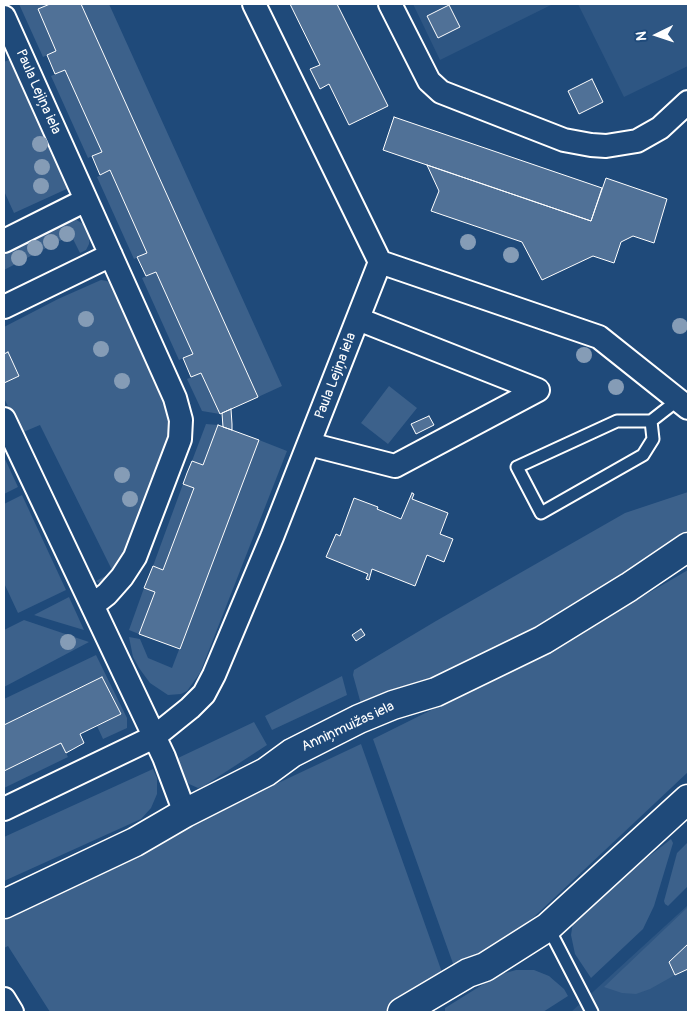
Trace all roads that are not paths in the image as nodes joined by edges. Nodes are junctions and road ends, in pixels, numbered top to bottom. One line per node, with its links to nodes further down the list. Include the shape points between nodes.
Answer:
1 (254, 4): 8 (street)
2 (390, 4): 4 (street, via 430,81 441,92 564,140 591,146 637,141 660,128)
3 (4, 17): 5 (street, Paula Lejiņa iela)
4 (688, 102)
5 (86, 200): 6 (street); 7 (street, Paula Lejiņa iela)
6 (4, 241)
7 (111, 255): 9 (street); 16 (street, Paula Lejiņa iela, via 175,398 181,430 135,557 107,594)
8 (380, 262): 10 (street, Paula Lejiņa iela); 11 (street, via 599,337)
9 (4, 307)
10 (358, 319): 14 (street, Paula Lejiņa iela); 14 (street, via 538,390 395,466)
11 (683, 404): 13 (lane)
12 (4, 419): 16 (street)
13 (651, 421): 13 (lane, via 617,421 517,467 540,513 643,455 653,439)
14 (309, 444): 17 (street, Paula Lejiņa iela, via 208,687 197,702)
15 (688, 547): 20 (street, Anniņmuižas iela, via 543,640 436,692 359,719)
16 (92, 605): 17 (street)
17 (154, 737): 19 (street, Paula Lejiņa iela); 20 (street)
18 (688, 799): 22 (street)
19 (4, 808)
20 (185, 813): 21 (street, Anniņmuižas iela, via 135,842)
21 (4, 904)
22 (548, 927): 25 (street, via 485,967 468,973); 26 (lane)
23 (4, 999): 24 (street)
24 (12, 1012)
25 (402, 1012)
26 (592, 1012)

